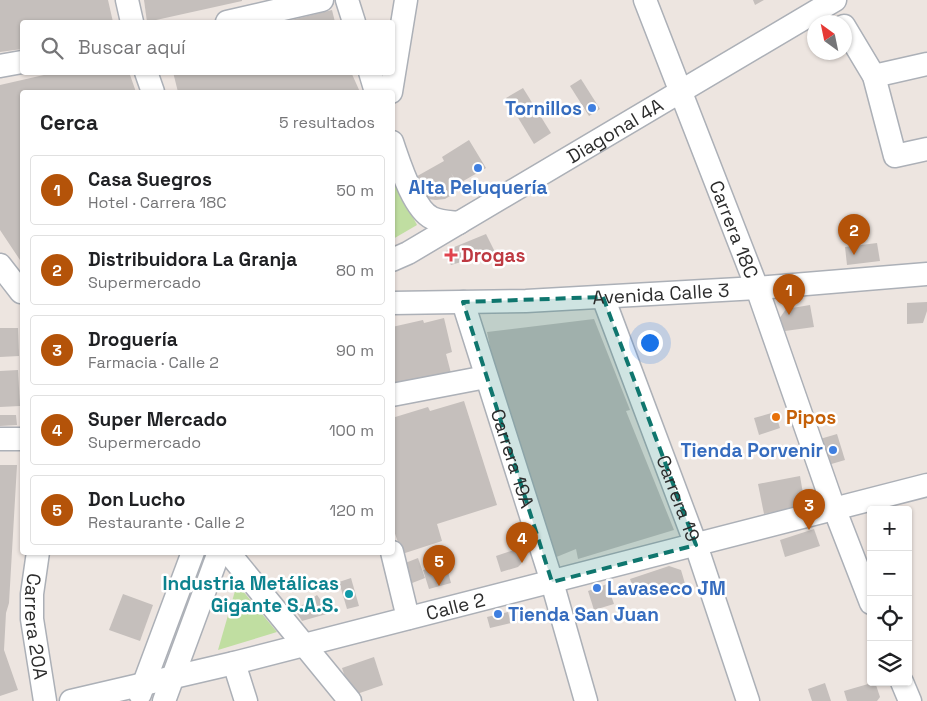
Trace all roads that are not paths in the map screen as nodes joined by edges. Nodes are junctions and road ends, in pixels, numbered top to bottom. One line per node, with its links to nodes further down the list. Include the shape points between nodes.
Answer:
1 (127, 0): 8 (street)
2 (322, 0): 9 (street)
3 (347, 0): 10 (street)
4 (406, 0): 15 (street)
5 (645, 0): 23 (street, Carrera 18C)
6 (833, 1): 7 (street); 23 (street, Diagonal 4A)
7 (840, 15)
8 (132, 20)
9 (236, 20)
10 (353, 20)
11 (852, 39): 19 (street)
12 (20, 62): 14 (street)
13 (927, 64): 19 (street)
14 (0, 66)
15 (395, 67)
16 (147, 75): 20 (street)
17 (371, 75): 21 (street)
18 (394, 75): 22 (street)
19 (874, 76): 24 (street, via 895,156)
20 (152, 90)
21 (375, 90)
22 (391, 90)
23 (682, 91): 26 (street, Diagonal 4A); 30 (street, Carrera 18C)
24 (927, 149)
25 (395, 150): 26 (street, via 422,210 430,218)
26 (459, 223): 27 (street, Diagonal 4A)
27 (395, 259)
28 (0, 266): 31 (street)
29 (927, 274): 30 (street, Avenida Calle 3)
30 (757, 288): 32 (street, Avenida Calle 3); 40 (street, Carrera 18C)
31 (15, 292)
32 (603, 297): 34 (street, Avenida Calle 3); 41 (street, Carrera 19)
33 (395, 302): 34 (street, Avenida Calle 3)
34 (463, 302): 35 (street, Carrera 19A)
35 (486, 377): 36 (street); 47 (street, Carrera 19A)
36 (395, 394)
37 (0, 439): 38 (street)
38 (20, 439)
39 (927, 486): 40 (street, Calle 2)
40 (834, 509): 41 (street, Calle 2); 48 (street, Carrera 18C)
41 (696, 545): 47 (street, Calle 2); 61 (street, Carrera 19)
42 (38, 555): 55 (street, Carrera 20A, via 32,620)
43 (192, 555): 54 (street)
44 (217, 555): 52 (street)
45 (230, 555): 50 (street)
46 (393, 555): 49 (street)
47 (552, 582): 49 (street, Calle 2); 60 (street, Carrera 19A)
48 (869, 596)
49 (408, 618): 50 (street, Calle 2)
50 (304, 645): 51 (street, Calle 2); 59 (street)
51 (234, 663): 52 (street, Calle 2); 58 (street)
52 (172, 677): 54 (street, Calle 2); 57 (street)
53 (904, 686): 62 (street)
54 (141, 693): 56 (street, Calle 2)
55 (45, 701)
56 (71, 701)
57 (164, 701)
58 (246, 701)
59 (350, 701)
60 (586, 701)
61 (748, 701)
62 (910, 701)

